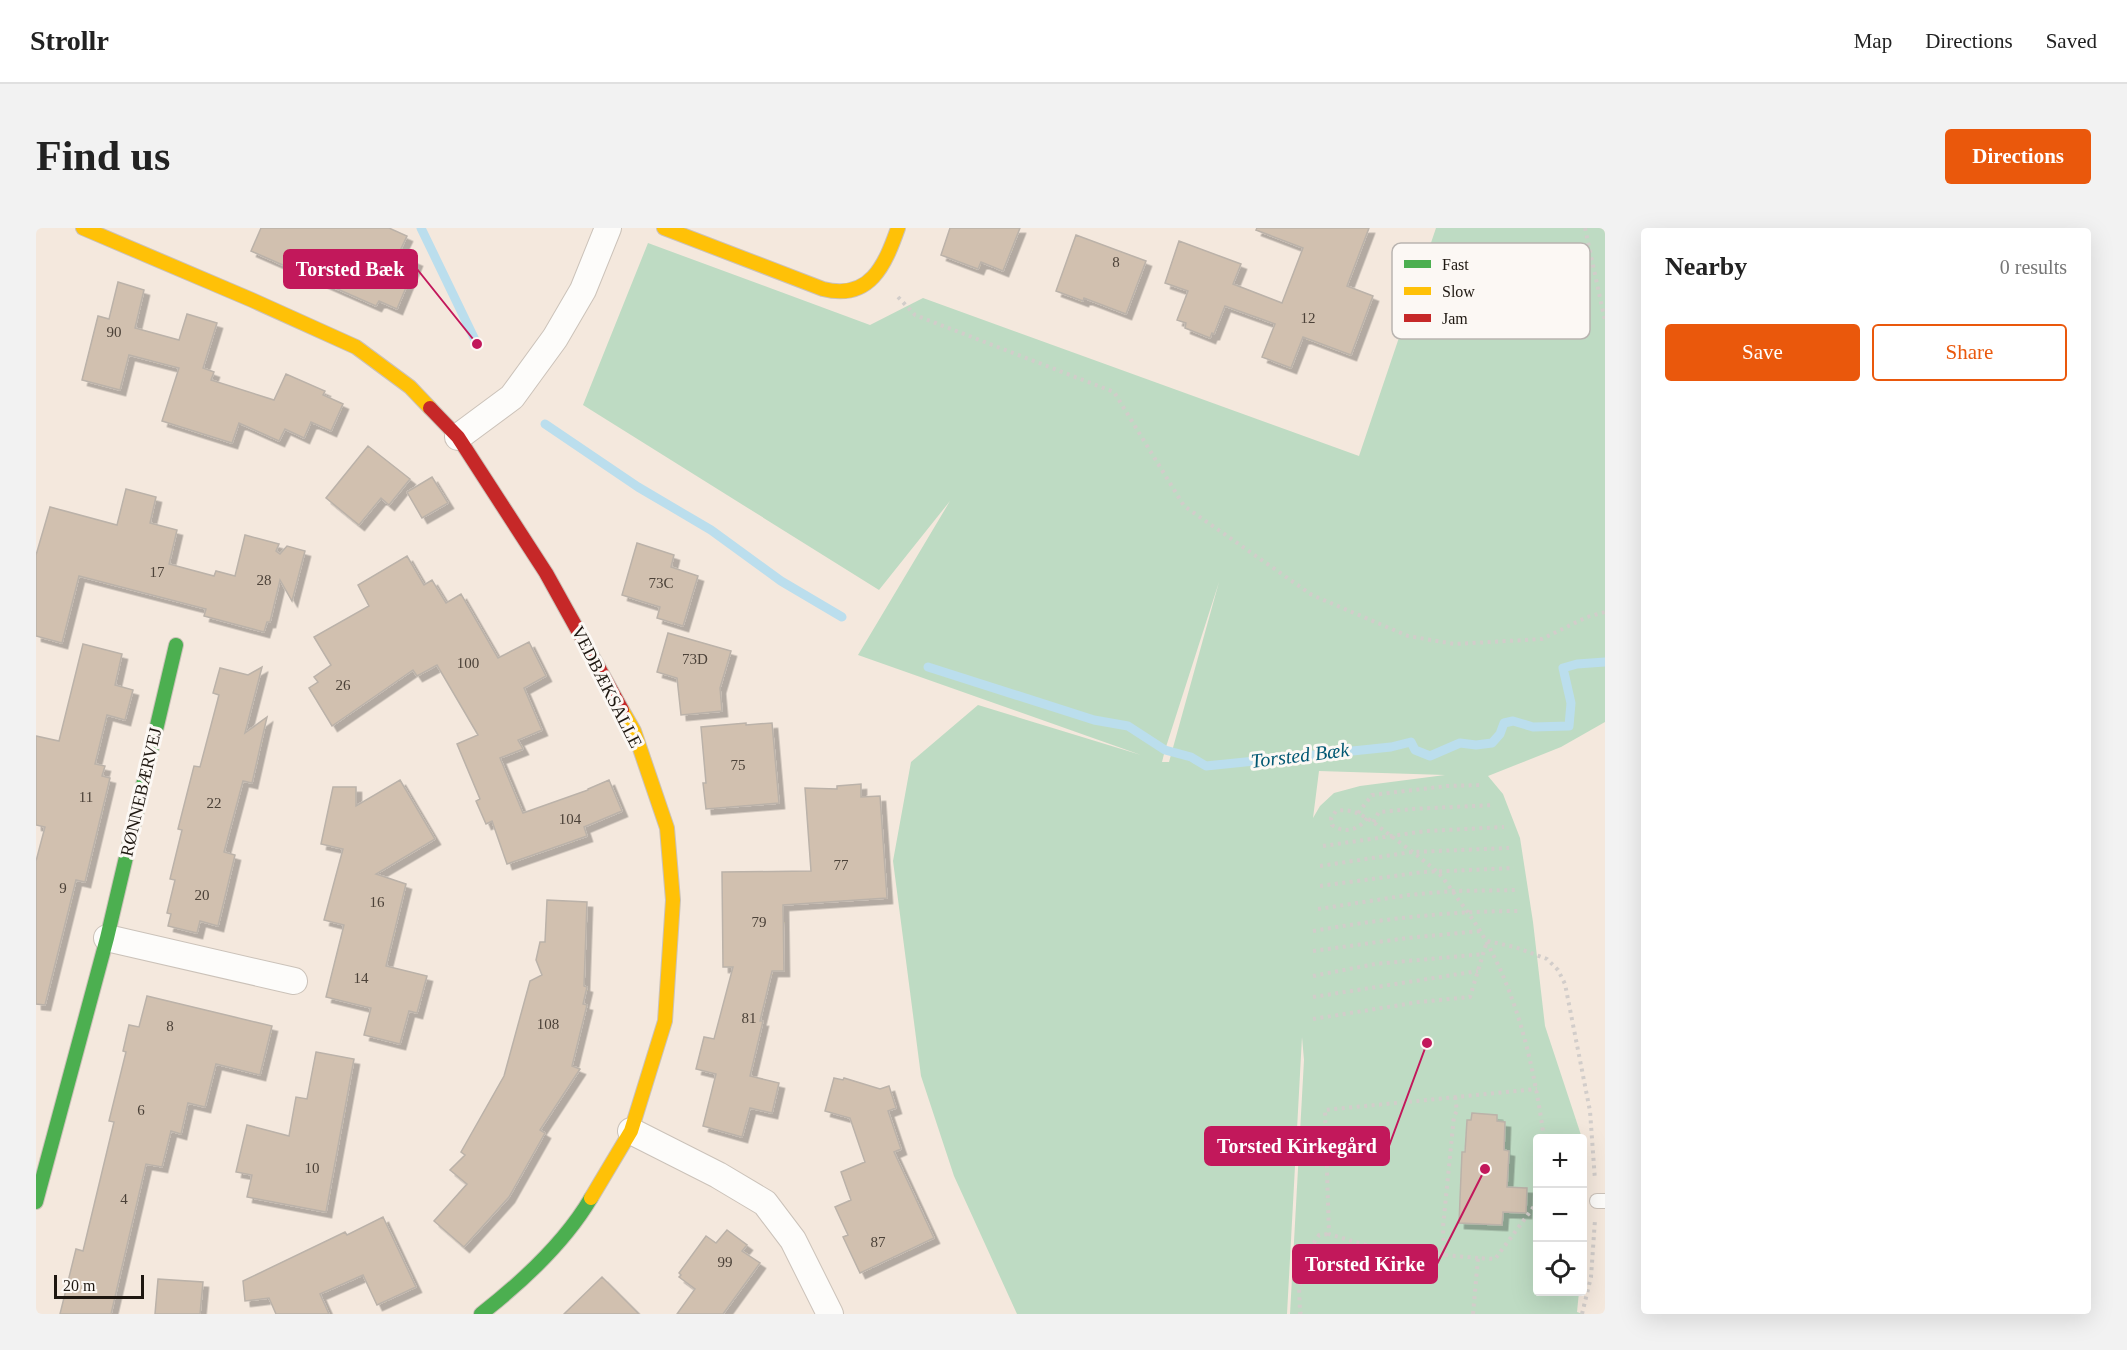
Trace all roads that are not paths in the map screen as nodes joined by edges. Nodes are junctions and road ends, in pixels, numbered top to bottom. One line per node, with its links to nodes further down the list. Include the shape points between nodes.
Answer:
1 (83, 228): 5 (street, VEDBÆKSALLE, via 356,347 410,387)
2 (608, 228): 5 (street, via 583,290 555,338 512,397)
3 (664, 228): 4 (street, via 838,293 867,285 884,267)
4 (898, 228)
5 (458, 437): 9 (street, VEDBÆKSALLE, via 546,573 634,731 667,828 674,900 666,1021)
6 (176, 645): 7 (street, RØNNEBÆRVEJ)
7 (106, 938): 8 (street); 10 (street, RØNNEBÆRVEJ)
8 (294, 981)
9 (631, 1131): 11 (street, VEDBÆKSALLE, via 579,1219 516,1287); 12 (street, via 765,1203 793,1240)
10 (36, 1202)
11 (481, 1314)
12 (830, 1314)

